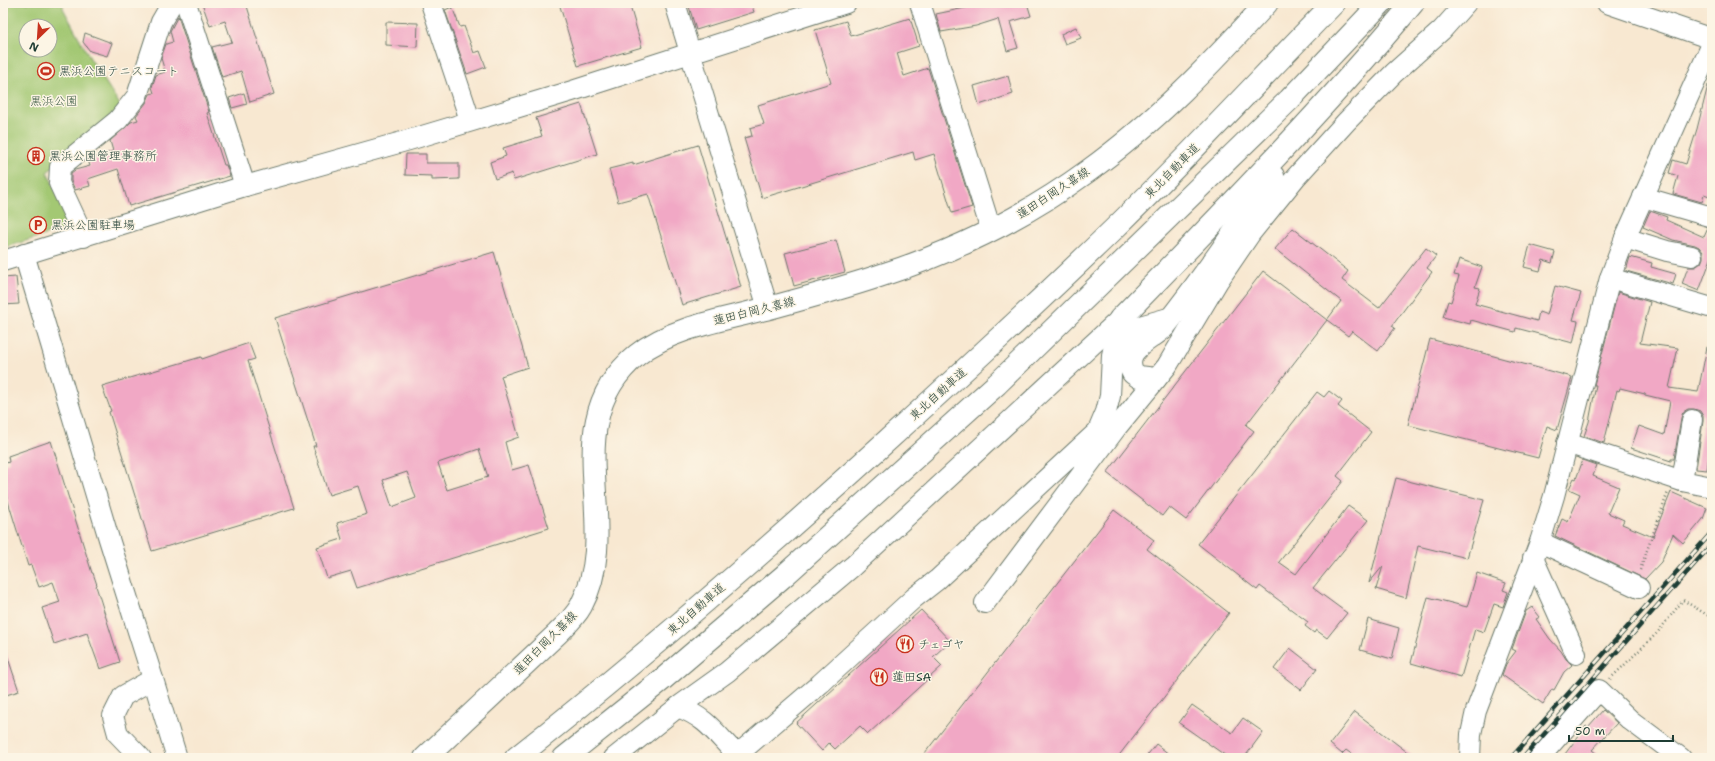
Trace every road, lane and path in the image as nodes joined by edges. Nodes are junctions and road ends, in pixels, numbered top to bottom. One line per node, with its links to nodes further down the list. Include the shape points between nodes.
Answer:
1 (172, 3): 23 (street, via 161,22 137,96 118,120 60,167 59,183)
2 (186, 3): 19 (street)
3 (431, 3): 17 (street)
4 (675, 3): 15 (street)
5 (920, 3): 22 (street)
6 (1267, 3): 22 (main road, 蓮田白岡久喜線, via 1197,76 1138,132 1068,185)
7 (1334, 3): 50 (main road, 東北自動車道, via 1126,217 974,362 794,525 629,666)
8 (1381, 3): 51 (main road, via 1289,100 997,384 785,575 663,679)
9 (1414, 3): 18 (main road)
10 (1466, 3): 34 (street, via 1442,30 1394,73 1346,122 1296,177 1246,240 1214,287 1172,358)
11 (1607, 3): 13 (street)
12 (839, 4): 15 (street)
13 (1712, 38)
14 (1712, 44): 16 (street)
15 (690, 54): 17 (street); 29 (street)
16 (1705, 79): 20 (street)
17 (470, 120): 19 (street, via 409,140)
18 (1300, 133): 31 (main road, via 1284,160); 32 (main road)
19 (245, 186): 23 (street)
20 (1643, 197): 21 (street); 24 (street)
21 (1712, 217)
22 (991, 230): 29 (main road, 蓮田白岡久喜線, via 892,272)
23 (84, 237): 25 (street)
24 (1625, 238): 26 (street); 28 (street)
25 (24, 254): 27 (street); 44 (street)
26 (1692, 256)
27 (3, 261)
28 (1610, 278): 30 (street); 36 (street)
29 (768, 308): 49 (main road, 蓮田白岡久喜線, via 688,329 666,339 639,354 614,379 595,424 597,530 591,579 581,606 557,634)
30 (1712, 308)
31 (1172, 317): 33 (street, via 1140,326 1127,336); 34 (main road, via 1158,333 1132,352 1129,361 1134,375)
32 (1120, 319): 33 (street); 46 (street, via 853,566 727,672)
33 (1112, 355): 46 (street, via 1110,396 1098,431 937,580 744,749 732,751 695,714)
34 (1155, 379): 41 (street)
35 (1692, 420): 37 (street)
36 (1567, 443): 37 (street); 39 (street)
37 (1677, 479): 38 (street); 40 (path)
38 (1712, 487)
39 (1537, 550): 40 (street); 43 (street); 53 (street, via 1476,711 1471,734)
40 (1637, 587)
41 (985, 603)
42 (1712, 618): 45 (path, via 1683,600 1658,632)
43 (1576, 654)
44 (153, 678): 47 (street, via 123,696 113,716 118,734); 48 (street)
45 (1598, 690): 54 (street); 55 (street, via 1630,720)
46 (678, 707): 52 (street)
47 (141, 758)
48 (177, 758)
49 (425, 758)
50 (516, 758)
51 (564, 758)
52 (614, 758)
53 (1470, 758)
54 (1539, 758)
55 (1681, 758)

